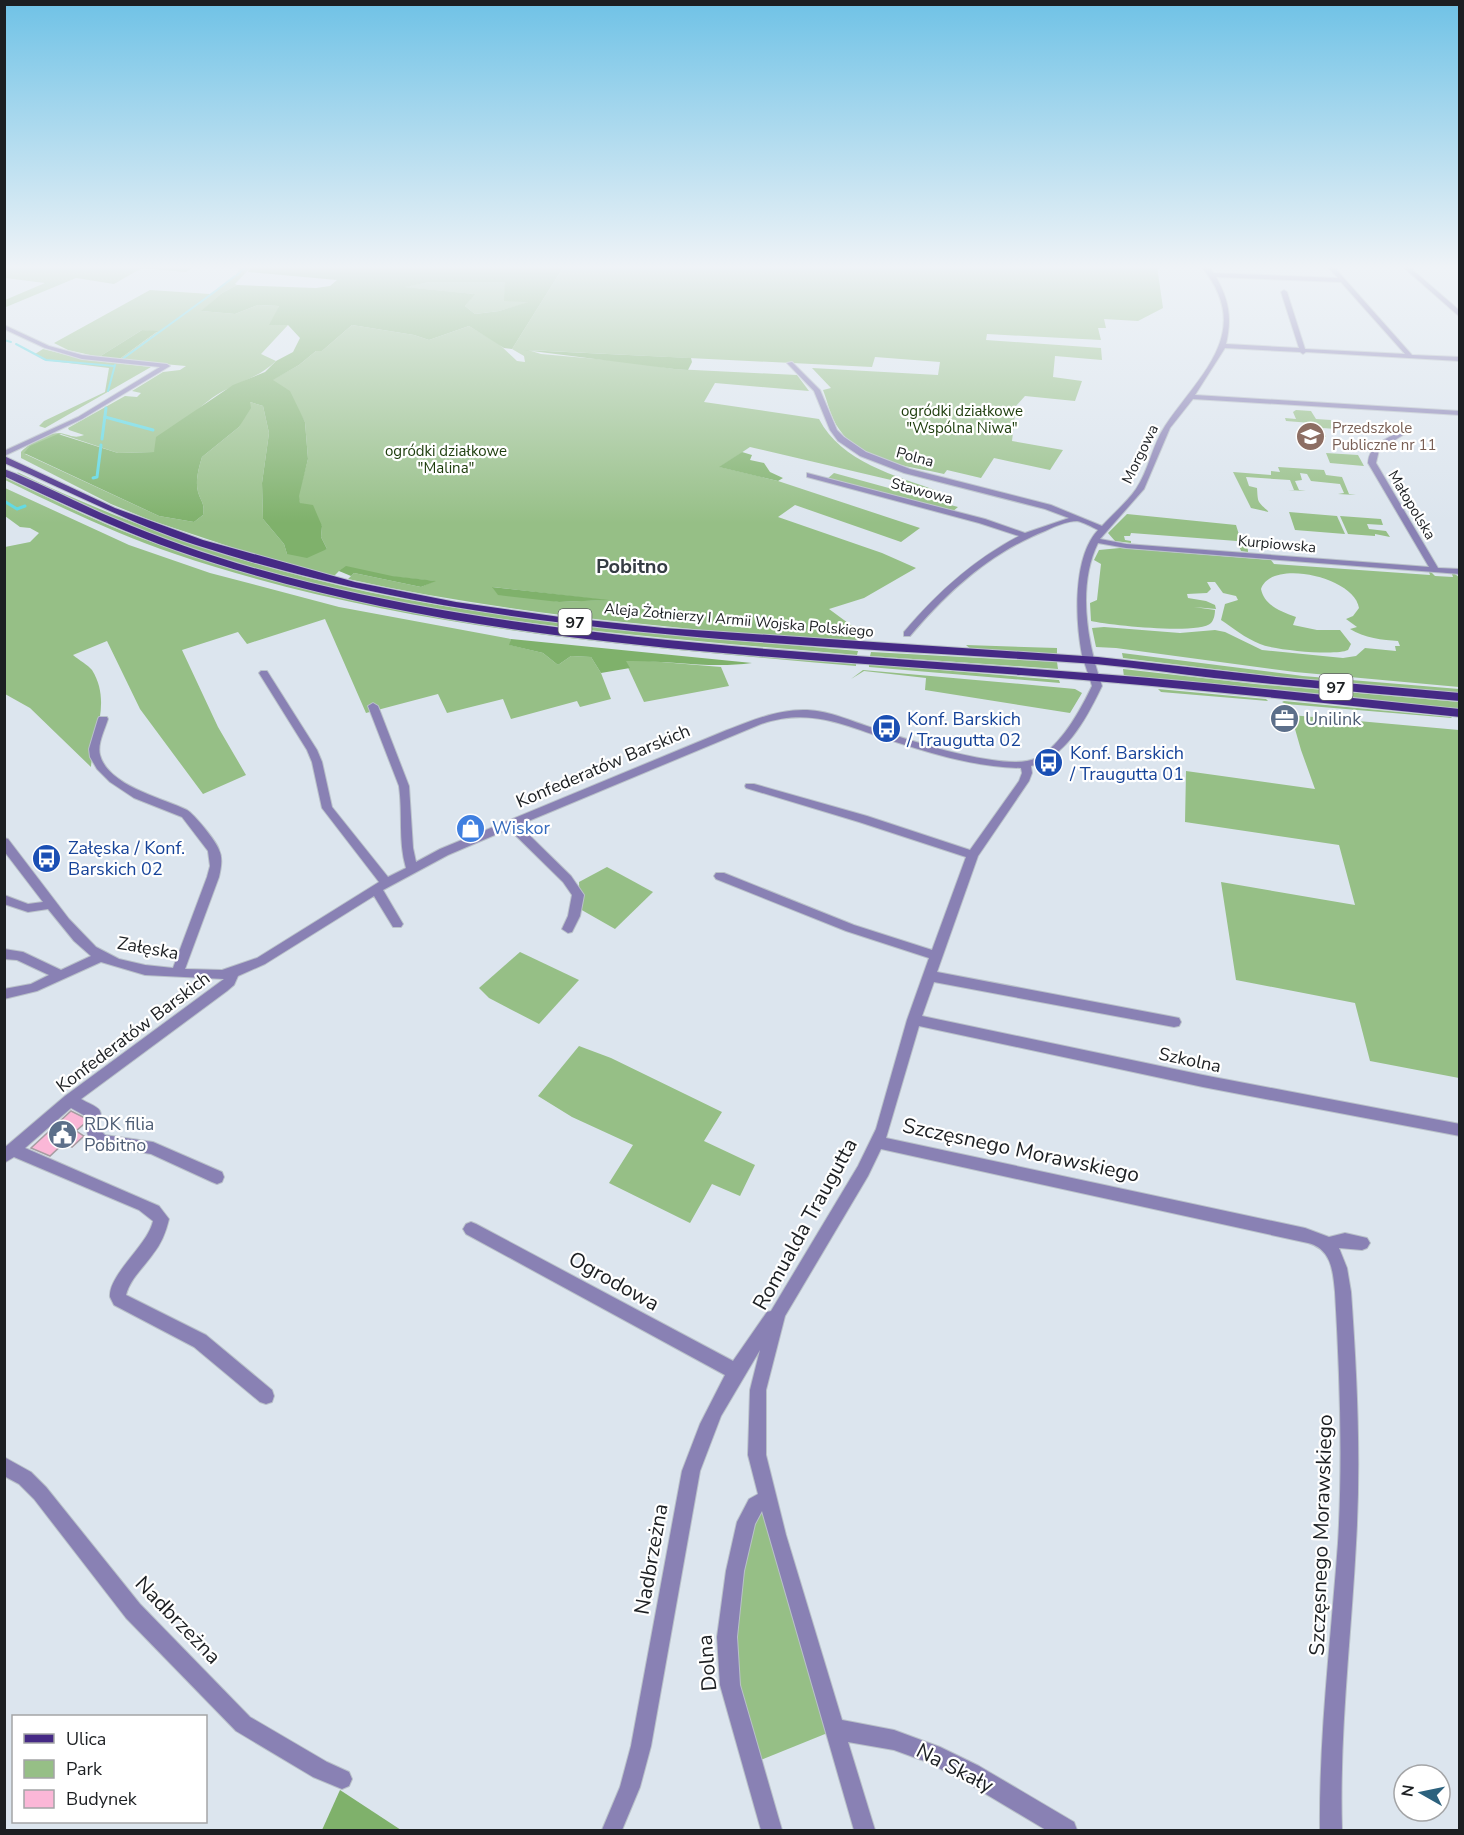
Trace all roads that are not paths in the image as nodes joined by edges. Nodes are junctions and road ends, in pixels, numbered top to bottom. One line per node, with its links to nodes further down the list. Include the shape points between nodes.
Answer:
1 (63, 352): 11 (street, via 166,366 80,418)
2 (1219, 352): 8 (street, Morgowa)
3 (1314, 352): 5 (street)
4 (1406, 352): 5 (street)
5 (1411, 357): 6 (street)
6 (1460, 359)
7 (790, 363): 15 (street, Polna, via 817,390 834,429 851,447 890,465 1020,499)
8 (1191, 397): 9 (street); 16 (street, Morgowa, via 1161,438 1140,489)
9 (1460, 413)
10 (1401, 434): 19 (street, Małopolska, via 1376,448 1372,463)
11 (4, 454)
12 (4, 459): 22 (main road, Aleja Żołnierzy I Armii Wojska Polskiego / 97, via 114,510 215,547 316,576 448,603 558,620 677,632 867,648)
13 (4, 472): 24 (main road, Aleja Żołnierzy I Armii Wojska Polskiego / 97, via 95,515 188,551 279,578 406,607 620,638)
14 (810, 475): 17 (street, Stawowa)
15 (1075, 519): 16 (street, Polna); 17 (street)
16 (1103, 529): 18 (street, Morgowa)
17 (1026, 536): 21 (street, via 994,552 968,573)
18 (1094, 540): 19 (street, Kurpiowska, via 1126,546); 22 (street, Morgowa, via 1086,559 1082,594)
19 (1435, 570): 20 (street, Kurpiowska)
20 (1460, 572)
21 (907, 634)
22 (1088, 660): 24 (street); 25 (main road, Aleja Żołnierzy I Armii Wojska Polskiego / 97)
23 (264, 673): 36 (street, via 312,750 327,808)
24 (1096, 678): 27 (main road, Aleja Żołnierzy I Armii Wojska Polskiego / 97); 29 (street, Konfederatów Barskich, via 1093,695 1062,741 1043,759)
25 (1460, 697)
26 (373, 706): 34 (street, via 404,786 406,841)
27 (1460, 713)
28 (103, 719): 44 (street, via 94,749 101,767 138,796 186,814 214,850 213,877)
29 (1025, 765): 31 (street, Konfederatów Barskich, via 990,763 821,715 791,713 731,732); 33 (street, Romualda Traugutta, via 1024,781)
30 (750, 786): 33 (street)
31 (511, 824): 34 (street, Konfederatów Barskich); 40 (street, via 578,895)
32 (4, 842): 38 (street, Załęska)
33 (973, 855): 42 (street, Romualda Traugutta)
34 (412, 868): 36 (street, Konfederatów Barskich)
35 (720, 876): 42 (street, via 850,928)
36 (381, 886): 39 (street); 45 (street, Konfederatów Barskich, via 261,961)
37 (4, 898): 38 (street, via 20,909)
38 (52, 903): 43 (street, Załęska)
39 (397, 924)
40 (568, 929)
41 (4, 954): 46 (street, via 19,955)
42 (937, 956): 47 (street, Romualda Traugutta)
43 (101, 957): 44 (street, Załęska, via 127,966); 46 (street)
44 (178, 972): 45 (street, Załęska)
45 (232, 973): 51 (street, Konfederatów Barskich, via 230,982 201,1005)
46 (60, 975): 48 (street, via 22,992)
47 (930, 976): 49 (street, Romualda Traugutta); 50 (street)
48 (4, 994)
49 (914, 1020): 52 (street, Szkolna); 53 (street, Romualda Traugutta)
50 (1173, 1022)
51 (70, 1100): 54 (street, Konfederatów Barskich); 55 (street, via 95,1114 92,1129 102,1141 153,1148)
52 (1460, 1130)
53 (877, 1142): 58 (street, Szczęsnego Morawskiego, via 1305,1235); 59 (street, Romualda Traugutta)
54 (9, 1154): 61 (street, via 159,1214 158,1233 120,1286 120,1300 200,1341)
55 (217, 1177)
56 (471, 1229): 60 (street, Ogrodowa)
57 (1362, 1243): 58 (street, Szczęsnego Morawskiego, via 1335,1240)
58 (1329, 1245): 70 (street, Szczęsnego Morawskiego, via 1336,1257 1342,1296 1349,1432 1348,1521 1332,1752)
59 (778, 1313): 60 (street, Nadbrzeżna); 63 (street, Romualda Traugutta, via 761,1374 756,1410 756,1449)
60 (736, 1372): 66 (street, Nadbrzeżna, via 698,1445 641,1746)
61 (266, 1396)
62 (4, 1466): 65 (street, Nadbrzeżna, via 40,1493 133,1611 243,1724)
63 (768, 1498): 64 (street, Romualda Traugutta); 67 (street, Dolna, via 755,1505 744,1528 727,1637 730,1685)
64 (835, 1729): 68 (street, Romualda Traugutta); 69 (street, Na Skały, via 911,1745 936,1755)
65 (342, 1779)
66 (612, 1830)
67 (771, 1830)
68 (864, 1830)
69 (1066, 1830)
70 (1331, 1830)

